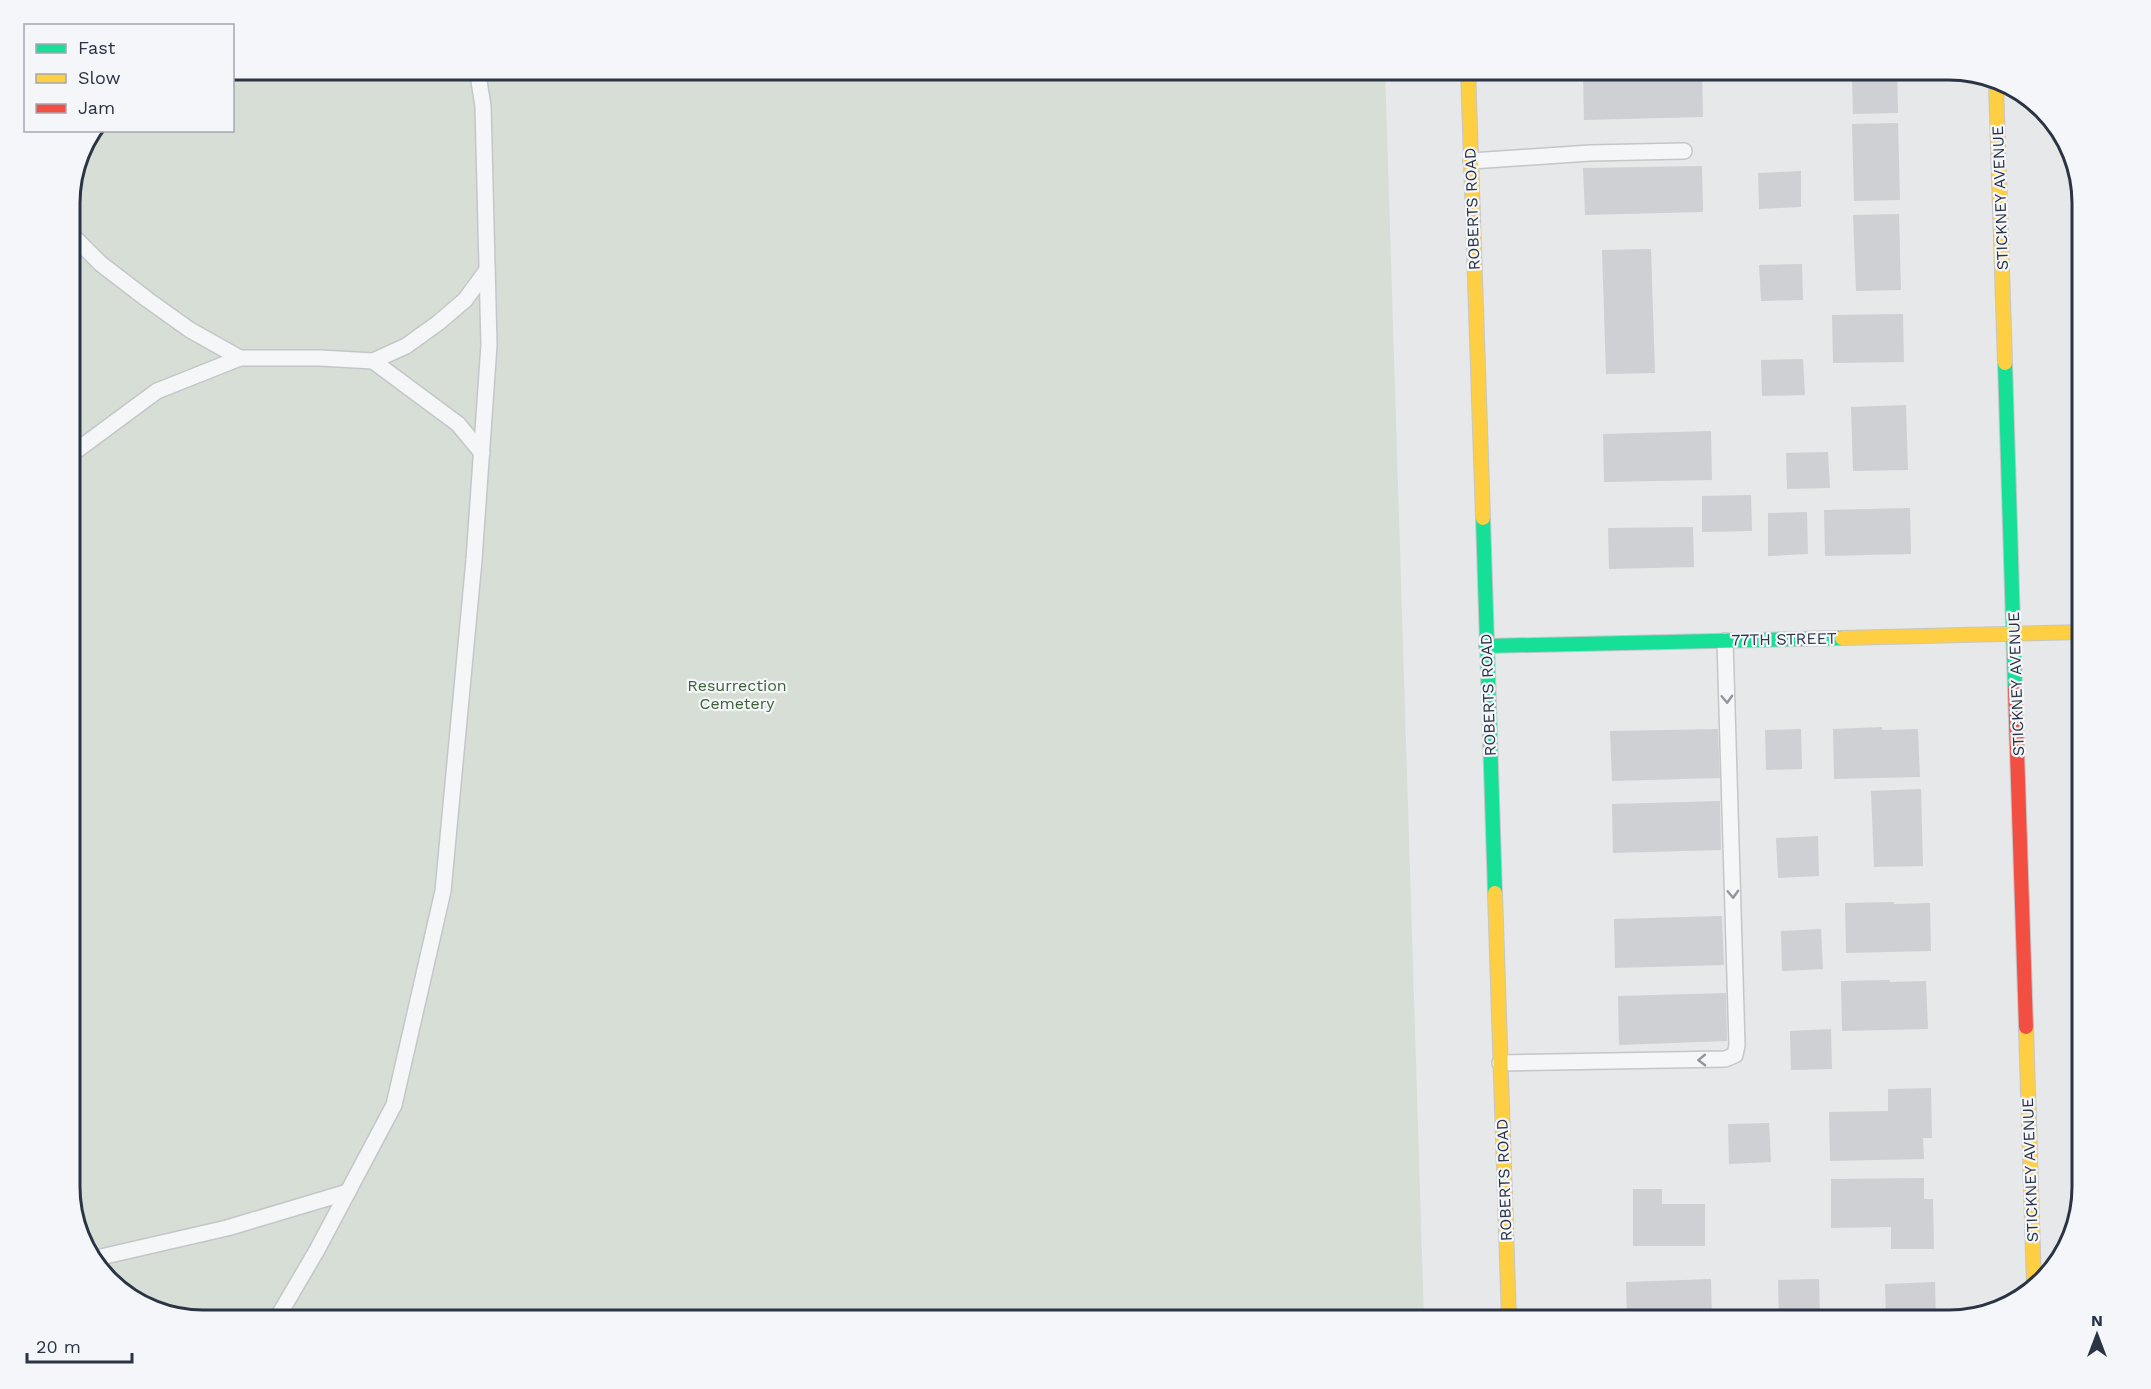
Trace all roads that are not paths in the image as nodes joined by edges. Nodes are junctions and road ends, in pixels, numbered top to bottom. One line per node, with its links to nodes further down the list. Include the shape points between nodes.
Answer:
1 (479, 80): 7 (lane, via 483,106)
2 (1468, 80): 5 (street, ROBERTS ROAD)
3 (1996, 89): 13 (street, STICKNEY AVENUE)
4 (1684, 151): 5 (lane)
5 (1471, 162): 15 (street, ROBERTS ROAD)
6 (80, 243): 8 (lane, via 148,300)
7 (487, 270): 9 (lane, via 465,300 438,323 405,346); 11 (lane, via 489,345)
8 (240, 358): 9 (lane); 10 (lane, via 157,391)
9 (373, 361): 11 (lane, via 458,424)
10 (80, 448)
11 (482, 453): 17 (lane, via 443,891 394,1105)
12 (2072, 632): 13 (street, 77TH STREET)
13 (2014, 633): 14 (street, 77TH STREET); 19 (street, STICKNEY AVENUE)
14 (1725, 641): 15 (street, 77TH STREET); 16 (lane, one-way to 16, via 1736,1055 1725,1059)
15 (1486, 646): 16 (street, ROBERTS ROAD)
16 (1500, 1063): 21 (street, ROBERTS ROAD)
17 (348, 1192): 18 (lane, via 227,1228); 20 (lane)
18 (101, 1256)
19 (2034, 1275)
20 (282, 1310)
21 (1509, 1310)

